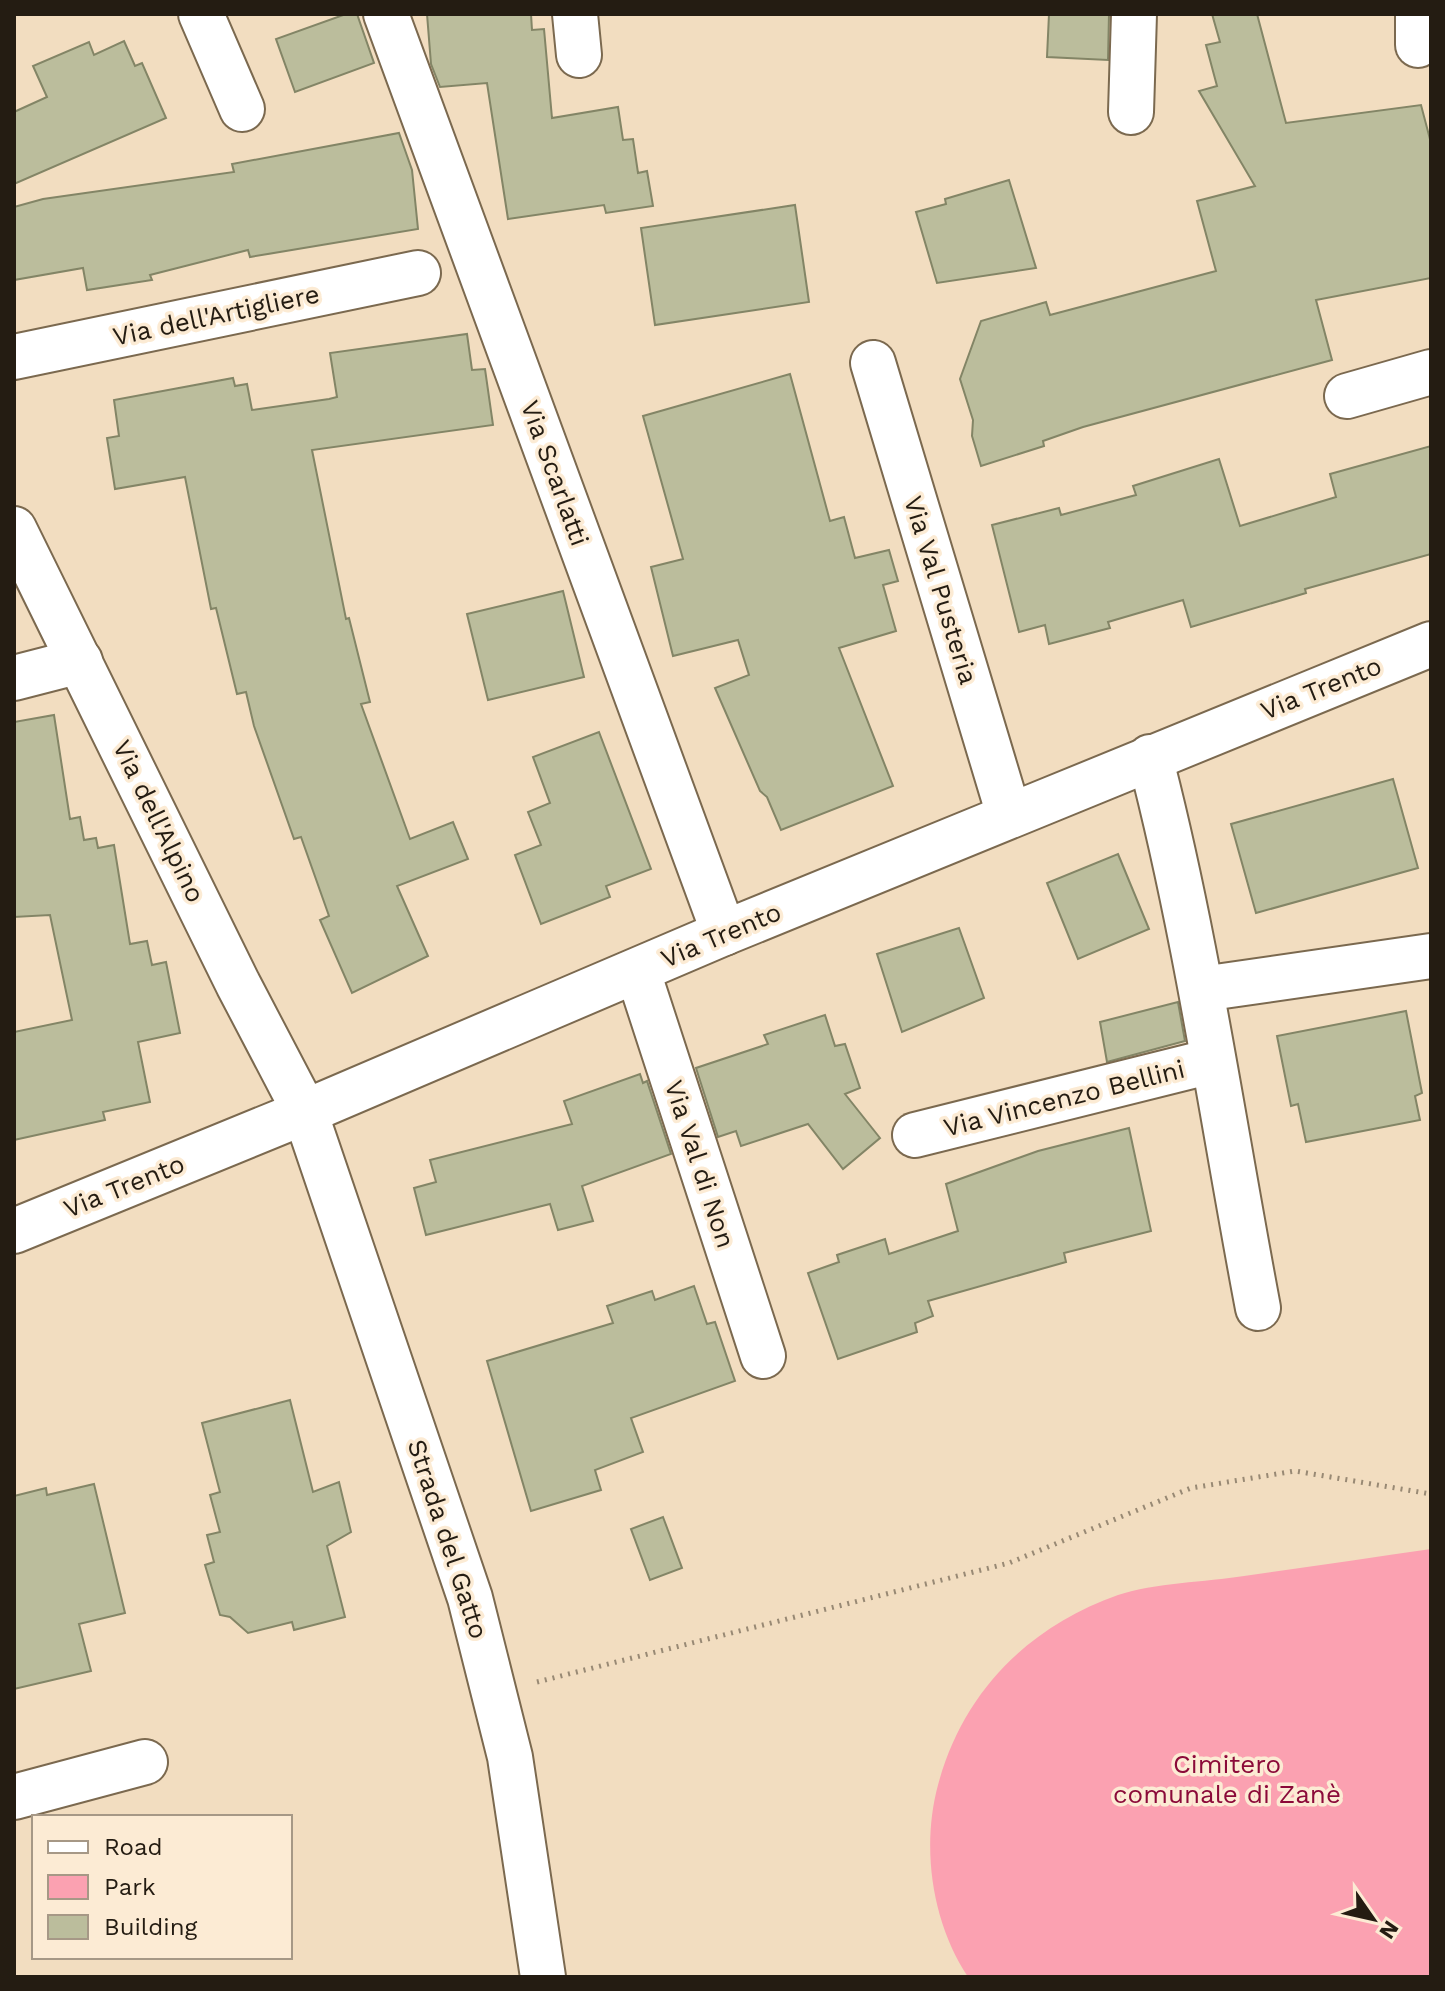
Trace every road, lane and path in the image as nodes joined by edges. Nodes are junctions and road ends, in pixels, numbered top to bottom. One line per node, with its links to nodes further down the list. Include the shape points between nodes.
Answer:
1 (201, 14): 4 (street)
2 (386, 14): 17 (street, Via Scarlatti)
3 (1134, 14): 5 (street)
4 (242, 109)
5 (1131, 112)
6 (418, 273): 7 (street, Via dell'Artigliere)
7 (14, 357)
8 (873, 363): 16 (street, Via Val Pusteria)
9 (1431, 372): 10 (street)
10 (1347, 396)
11 (14, 529): 13 (street, Via dell'Alpino)
12 (1431, 644): 15 (street, Via Trento)
13 (80, 661): 14 (street); 22 (street, Via dell'Alpino)
14 (14, 678)
15 (1150, 757): 16 (street, Via Trento); 20 (street, Via Vincenzo Bellini)
16 (1009, 815): 17 (street, Via Trento)
17 (724, 933): 19 (street, Via Trento)
18 (1431, 956): 20 (street)
19 (638, 972): 22 (street, Via Trento); 26 (street, Via Val di Non)
20 (1202, 989): 21 (street, Via Vincenzo Bellini)
21 (1212, 1061): 23 (street, Via Vincenzo Bellini); 25 (street, Via Vincenzo Bellini)
22 (305, 1112): 24 (street, Via Trento); 28 (street, Strada del Gatto, via 470,1598)
23 (915, 1135)
24 (14, 1231)
25 (1258, 1308)
26 (763, 1356)
27 (1431, 1494): 28 (path, via 1295,1471 1191,1488 1009,1563)
28 (494, 1693): 31 (street, Strada del Gatto, via 510,1757)
29 (145, 1762): 30 (street)
30 (14, 1797)
31 (543, 1977)

